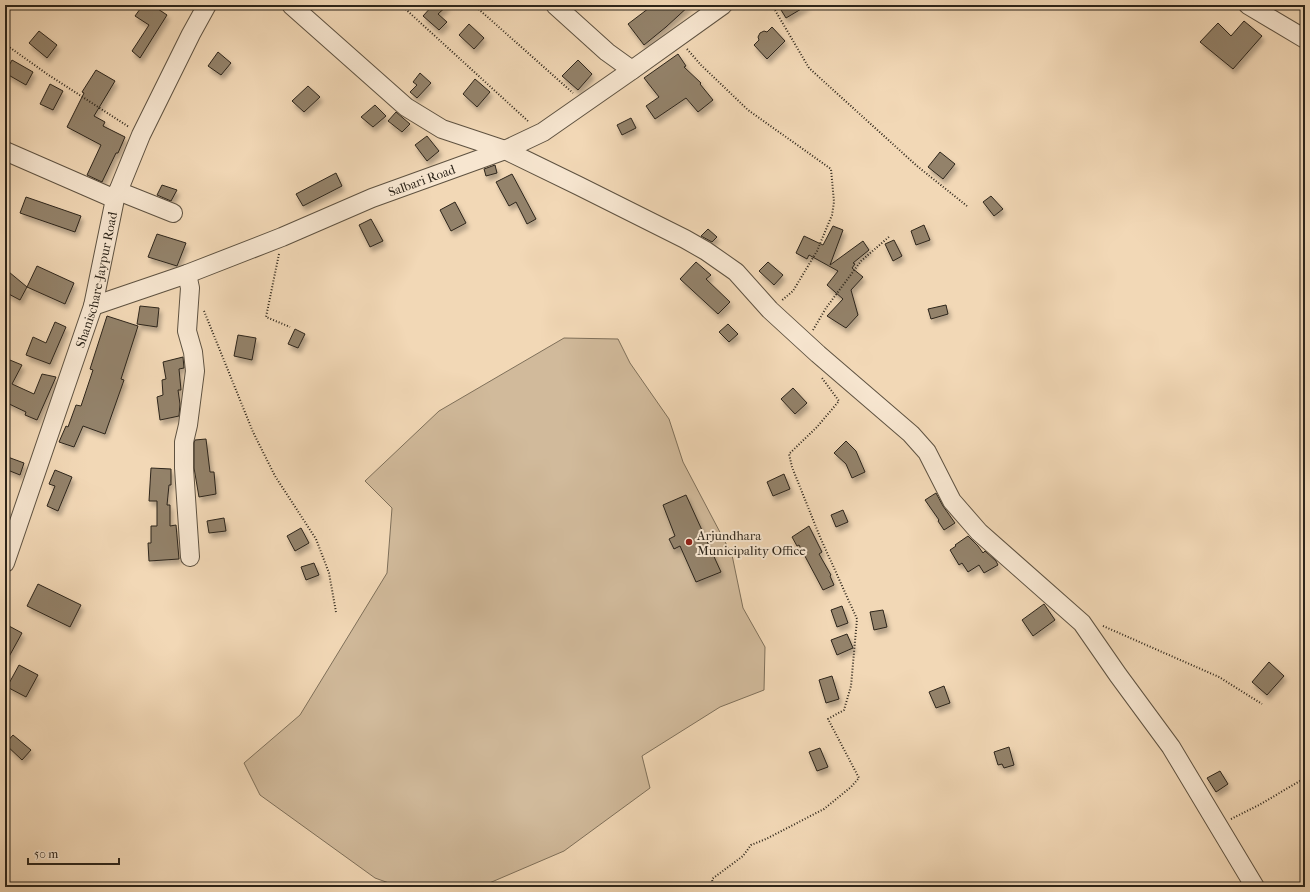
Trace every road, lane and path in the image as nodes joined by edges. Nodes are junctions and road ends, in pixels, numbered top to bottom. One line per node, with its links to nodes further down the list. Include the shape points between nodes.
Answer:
1 (207, 5): 14 (street, Shanischare-Jaypur Road)
2 (292, 5): 16 (street, via 406,107 442,129)
3 (401, 5): 15 (path, via 530,123)
4 (474, 5): 13 (path)
5 (555, 5): 12 (street, via 607,52)
6 (723, 5): 9 (street, Salbari Road)
7 (772, 5): 19 (path, via 809,68 917,166)
8 (1248, 5): 10 (street)
9 (677, 38): 12 (street, Salbari Road); 26 (path, via 748,110 831,169 834,202 832,215 817,251 793,291)
10 (1305, 38)
11 (5, 44): 14 (path)
12 (632, 70): 13 (street, Salbari Road)
13 (584, 103): 15 (street, Salbari Road, via 543,132)
14 (141, 135): 18 (street, Shanischare-Jaypur Road)
15 (530, 138): 16 (street, Salbari Road)
16 (505, 150): 22 (street, Salbari Road, via 372,198); 26 (street, via 706,251 736,272)
17 (5, 151): 18 (street)
18 (117, 195): 20 (street); 24 (street, Shanischare-Jaypur Road)
19 (967, 206)
20 (173, 213)
21 (890, 236): 28 (path, via 861,261 826,308)
22 (282, 237): 23 (street, Salbari Road); 27 (path, via 266,317)
23 (187, 274): 24 (street, Salbari Road); 30 (street, via 190,288 187,331 193,352 194,371 184,442)
24 (93, 306): 31 (street, Shanischare-Jaypur Road)
25 (202, 308): 32 (path, via 256,438 275,476 316,539 329,573)
26 (770, 310): 28 (street)
27 (290, 327)
28 (805, 343): 33 (street, via 911,434 927,452 952,501 979,532)
29 (820, 376): 37 (path, via 839,401 789,454 820,537 857,619 851,686 844,710 828,719 859,778 824,809 751,845 743,856 712,879)
30 (190, 557)
31 (5, 563)
32 (336, 612)
33 (1082, 623): 34 (path, via 1101,625 1167,653 1220,677); 36 (street, via 1171,747)
34 (1262, 704)
35 (1305, 778): 36 (path)
36 (1218, 825): 38 (street)
37 (713, 887)
38 (1255, 887)

